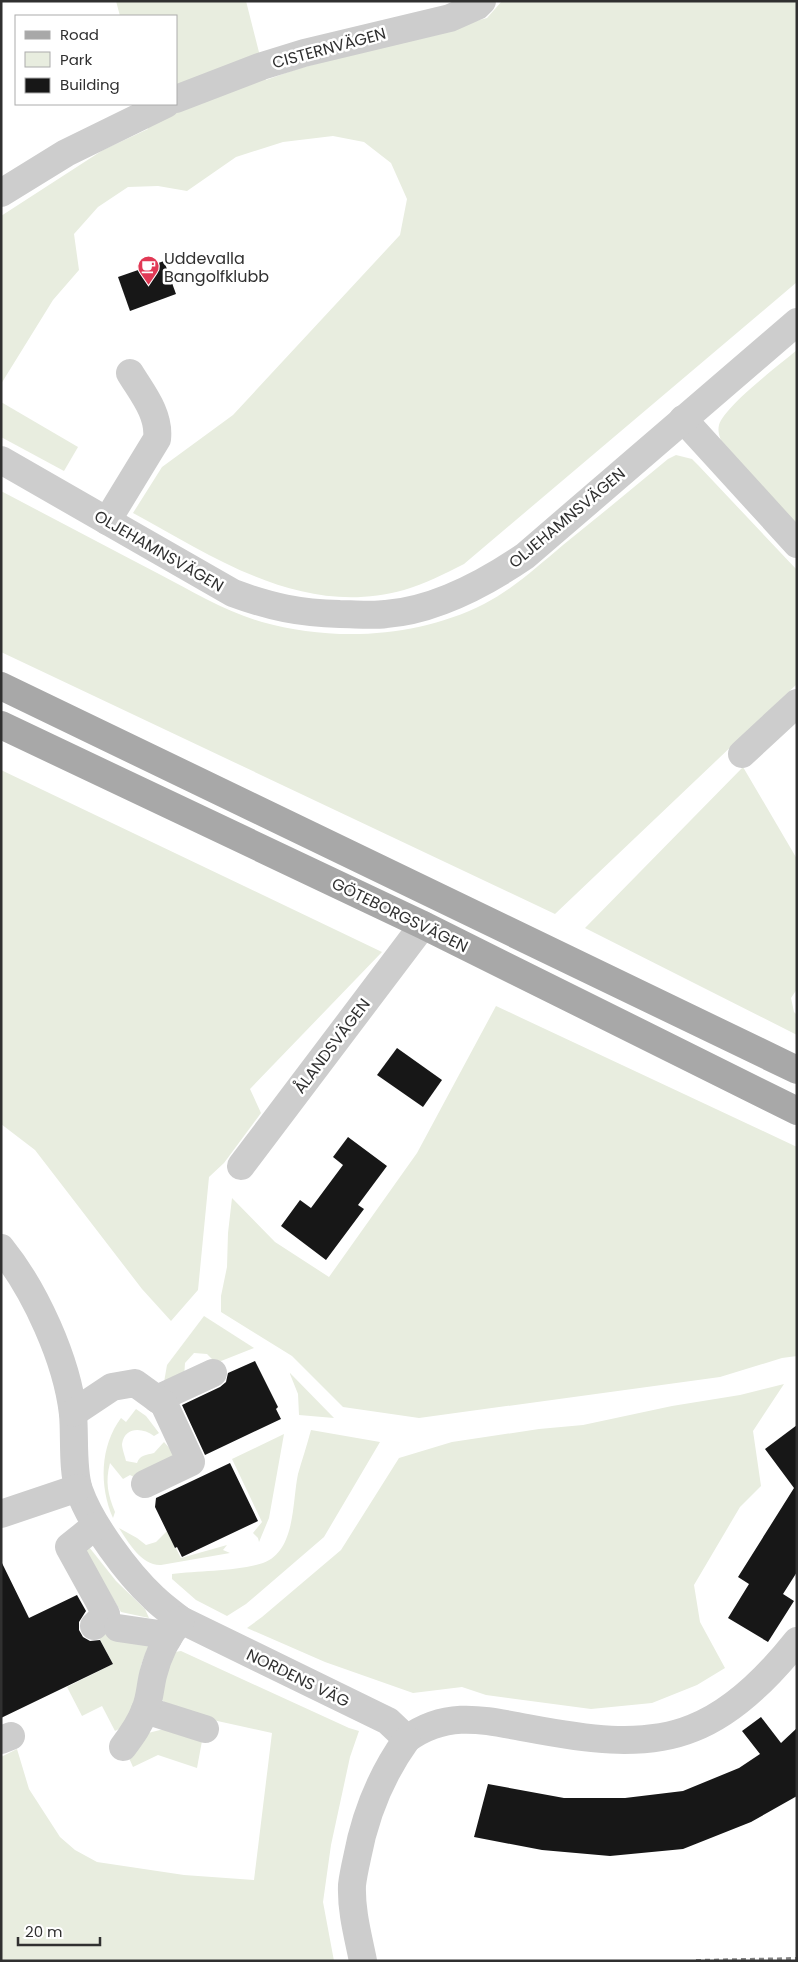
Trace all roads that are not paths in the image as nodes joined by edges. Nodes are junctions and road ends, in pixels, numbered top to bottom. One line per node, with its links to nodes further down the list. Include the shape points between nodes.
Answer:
1 (482, 1): 2 (street, CISTERNVÄGEN, via 450,18 262,66)
2 (178, 98)
3 (164, 105): 4 (street, via 66,153)
4 (1, 193)
5 (797, 322): 7 (street, OLJEHAMNSVÄGEN)
6 (130, 373): 9 (street, via 154,416 157,439)
7 (683, 420): 9 (street, OLJEHAMNSVÄGEN, via 503,571 479,585 412,610 385,614 326,613 266,605 233,593); 10 (street)
8 (1, 460): 9 (street, OLJEHAMNSVÄGEN)
9 (107, 521)
10 (797, 544)
11 (1, 686): 16 (main road, GÖTEBORGSVÄGEN)
12 (797, 703): 14 (street)
13 (1, 726): 15 (main road, GÖTEBORGSVÄGEN)
14 (742, 754)
15 (423, 925): 17 (main road, GÖTEBORGSVÄGEN); 18 (street, ÅLANDSVÄGEN)
16 (797, 1070)
17 (797, 1111)
18 (241, 1166)
19 (1, 1248): 22 (street, NORDENS VÄG, via 34,1296 64,1374)
20 (213, 1373): 21 (street)
21 (158, 1399): 22 (street, via 135,1383 116,1378); 23 (street, via 164,1404 191,1462)
22 (73, 1413): 24 (street, NORDENS VÄG)
23 (145, 1484)
24 (78, 1488): 25 (street); 26 (street, NORDENS VÄG)
25 (1, 1514)
26 (95, 1526): 27 (street, NORDENS VÄG, via 154,1598); 27 (street, via 69,1547 106,1614 106,1627 160,1634)
27 (174, 1629): 29 (street, via 156,1663); 31 (street, NORDENS VÄG, via 388,1721)
28 (797, 1640): 31 (street, via 741,1699 716,1717 677,1733 641,1739 605,1738 464,1719 422,1728)
29 (146, 1710): 30 (street); 32 (street)
30 (205, 1729)
31 (407, 1739): 33 (street, via 376,1792 361,1837 352,1884 354,1918)
32 (123, 1747)
33 (362, 1956)

